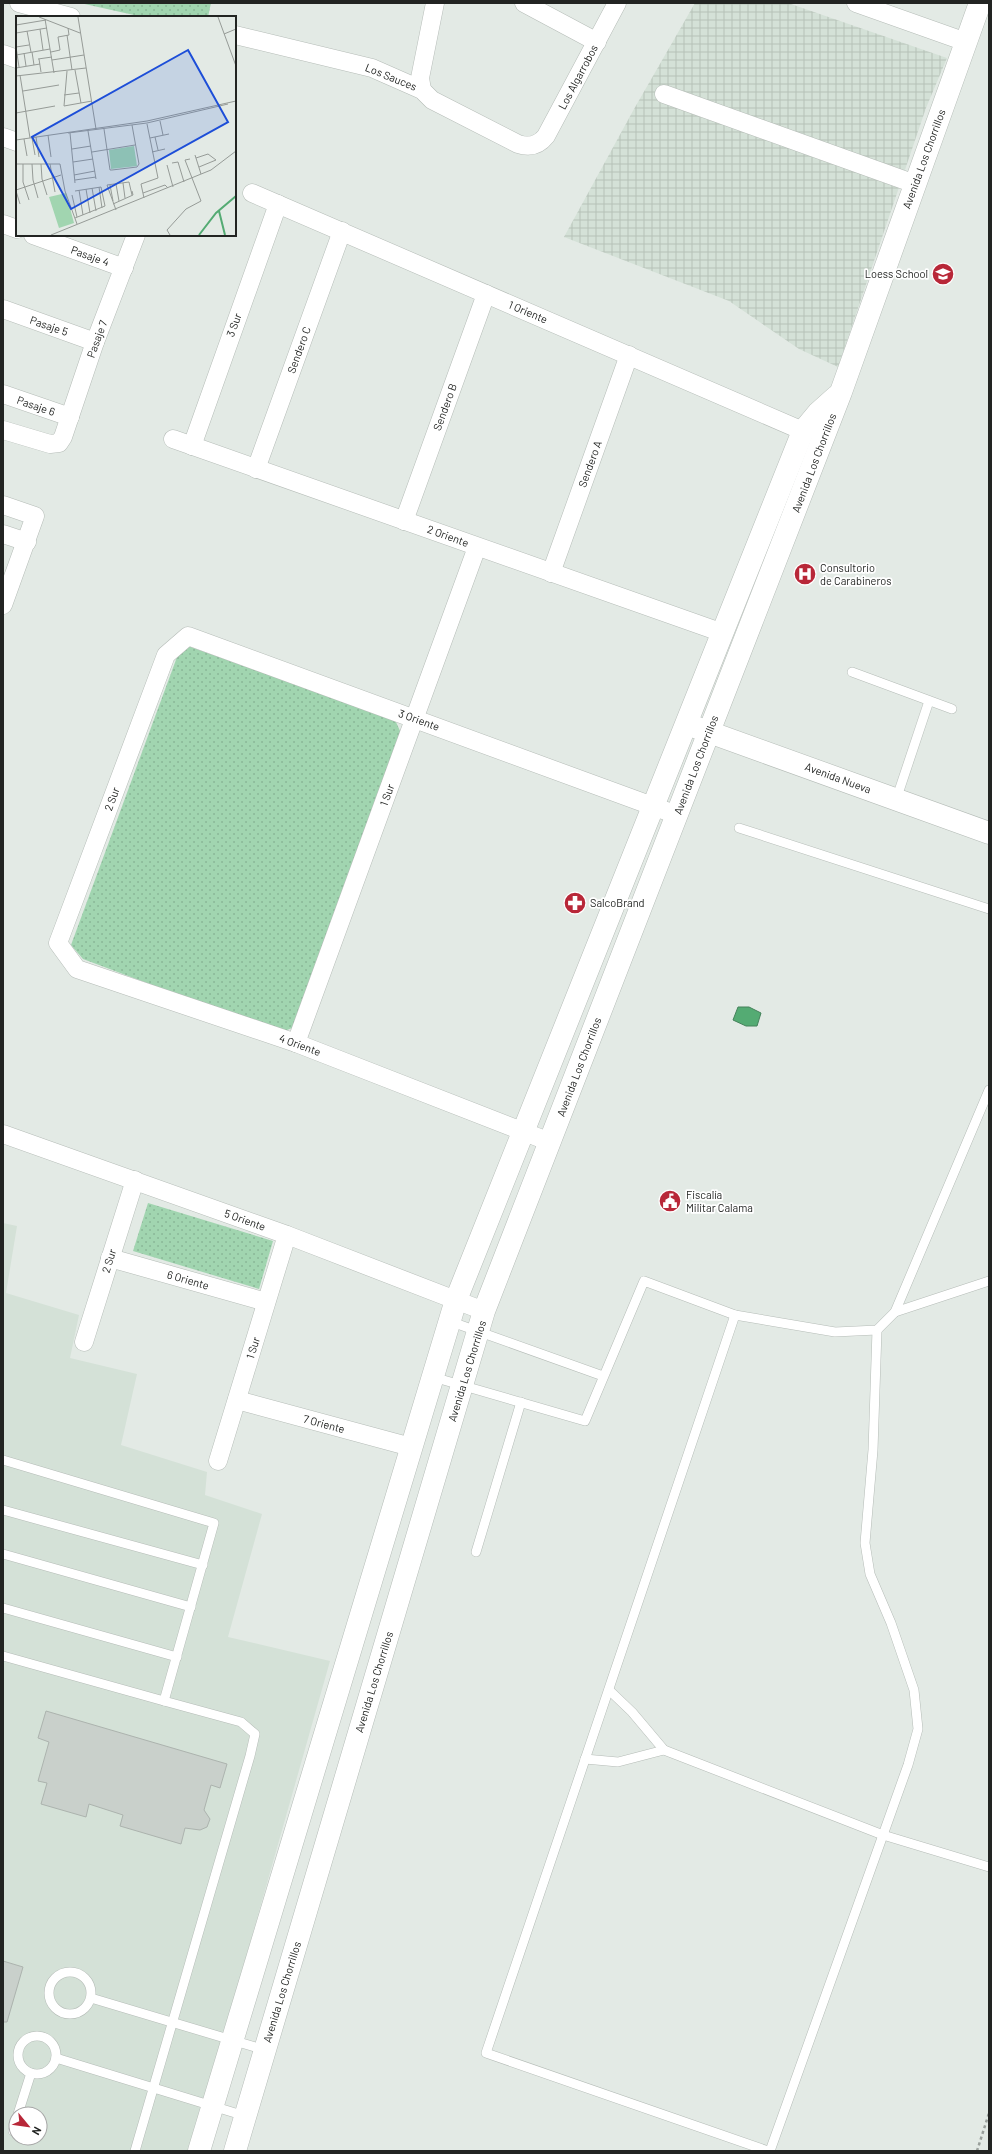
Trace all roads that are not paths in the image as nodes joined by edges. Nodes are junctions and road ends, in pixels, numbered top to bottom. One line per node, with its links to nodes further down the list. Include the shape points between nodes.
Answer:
1 (19, 3): 7 (street)
2 (435, 3): 13 (street, via 420,78)
3 (524, 3): 9 (street)
4 (617, 3): 9 (street, Los Algarrobos)
5 (856, 3): 10 (street)
6 (980, 3): 10 (street, Avenida Los Chorrillos)
7 (67, 16)
8 (236, 35): 13 (street, Los Sauces, via 372,68)
9 (597, 42): 17 (street, Los Algarrobos, via 546,136)
10 (966, 42): 18 (street, Avenida Los Chorrillos)
11 (3, 54): 12 (street)
12 (16, 59)
13 (422, 90): 17 (street, Los Sauces, via 432,100 518,144)
14 (664, 94): 18 (street)
15 (3, 137): 16 (street)
16 (16, 142)
17 (534, 146)
18 (915, 184): 31 (street, Avenida Los Chorrillos)
19 (252, 192): 20 (street, 1 Oriente)
20 (278, 204): 23 (street, 1 Oriente); 37 (street, 3 Sur)
21 (3, 224): 22 (street)
22 (16, 229)
23 (342, 232): 27 (street, 1 Oriente); 38 (street, Sendero C)
24 (36, 236): 26 (street, Pasaje 4)
25 (136, 236): 26 (street, Pasaje 7)
26 (124, 268): 29 (street, Pasaje 7)
27 (486, 294): 30 (street, 1 Oriente); 40 (street, Sendero B)
28 (3, 309): 29 (street, Pasaje 5)
29 (95, 342): 33 (street, Pasaje 7)
30 (628, 356): 35 (street, 1 Oriente); 44 (street, Sendero A)
31 (841, 392): 35 (street, Avenida Los Chorrillos, via 818,413); 53 (street, Avenida Los Chorrillos)
32 (3, 394): 33 (street, Pasaje 6)
33 (70, 417): 34 (street, Pasaje 7, via 59,443 50,444)
34 (3, 430)
35 (804, 431): 46 (street, Avenida Los Chorrillos)
36 (173, 439): 37 (street, 2 Oriente)
37 (192, 446): 38 (street, 2 Oriente)
38 (256, 469): 40 (street, 2 Oriente)
39 (3, 504): 42 (street, via 35,516)
40 (404, 521): 43 (street, 2 Oriente)
41 (3, 534): 42 (street)
42 (27, 542): 45 (street)
43 (477, 547): 44 (street, 2 Oriente); 51 (street, 1 Sur)
44 (551, 573): 46 (street, 2 Oriente)
45 (3, 605)
46 (723, 633): 52 (street, Avenida Los Chorrillos)
47 (166, 655): 51 (street, 3 Oriente, via 188,636); 60 (street, 2 Sur)
48 (852, 672): 49 (lane)
49 (929, 701): 50 (lane); 54 (lane)
50 (952, 709)
51 (416, 718): 55 (street, 3 Oriente); 63 (street, 1 Sur)
52 (686, 724): 53 (street, Avenida Nueva); 55 (street, Avenida Los Chorrillos)
53 (709, 732): 54 (street, Avenida Nueva); 56 (street, Avenida Los Chorrillos)
54 (896, 800): 58 (street, Avenida Nueva)
55 (654, 806): 56 (street, 3 Oriente); 61 (street, Avenida Los Chorrillos)
56 (677, 814): 62 (street, Avenida Los Chorrillos)
57 (739, 828): 59 (lane)
58 (989, 833)
59 (989, 910)
60 (58, 943): 63 (street, 4 Oriente, via 77,969)
61 (597, 947): 62 (street); 65 (street, Avenida Los Chorrillos)
62 (622, 957): 67 (street, Avenida Los Chorrillos)
63 (296, 1043): 65 (street, 4 Oriente)
64 (989, 1090): 75 (lane)
65 (523, 1131): 67 (street, 4 Oriente); 72 (street, Avenida Los Chorrillos)
66 (3, 1134): 68 (street, 5 Oriente)
67 (550, 1142): 74 (street, Avenida Los Chorrillos)
68 (135, 1180): 69 (street, 5 Oriente); 70 (street, 2 Sur)
69 (287, 1235): 72 (street, 5 Oriente); 73 (street, 1 Sur)
70 (110, 1258): 73 (street, 6 Oriente); 80 (street, 2 Sur)
71 (989, 1281): 75 (lane)
72 (456, 1300): 74 (street, 5 Oriente); 77 (street, Avenida Los Chorrillos)
73 (266, 1302): 84 (street, 1 Sur)
74 (484, 1311): 79 (street, Avenida Los Chorrillos)
75 (895, 1312): 78 (lane)
76 (735, 1315): 78 (lane, via 835,1332); 81 (lane, via 644,1281); 97 (lane)
77 (449, 1322): 79 (lane); 82 (street, Avenida Los Chorrillos)
78 (877, 1330): 101 (lane, via 873,1450 865,1543 870,1574 891,1623 914,1690 918,1729 908,1765)
79 (478, 1333): 81 (lane); 83 (street, Avenida Los Chorrillos)
80 (84, 1342)
81 (604, 1376): 85 (lane, via 585,1421)
82 (433, 1377): 83 (lane); 86 (street, Avenida Los Chorrillos)
83 (462, 1385): 85 (lane); 106 (street, Avenida Los Chorrillos)
84 (237, 1400): 86 (street, 7 Oriente); 88 (street, 1 Sur)
85 (521, 1402): 90 (lane)
86 (411, 1448): 105 (street, Avenida Los Chorrillos)
87 (3, 1460): 92 (lane, via 214,1523)
88 (218, 1461)
89 (3, 1510): 92 (lane)
90 (476, 1552)
91 (3, 1554): 93 (lane)
92 (203, 1565): 93 (lane)
93 (191, 1606): 96 (lane)
94 (3, 1608): 96 (lane)
95 (3, 1656): 98 (lane)
96 (177, 1657): 98 (lane)
97 (609, 1690): 99 (lane, via 632,1712); 100 (lane)
98 (164, 1701): 104 (lane, via 241,1722 254,1734 250,1756)
99 (664, 1750): 100 (lane, via 618,1762); 101 (lane)
100 (586, 1759): 116 (lane, via 486,2053)
101 (882, 1835): 102 (lane); 116 (lane)
102 (989, 1867)
103 (91, 1998): 103 (lane, via 81,2012 67,2014 52,2004 50,1990 55,1979 73,1972 89,1983); 104 (lane)
104 (172, 2022): 105 (lane); 109 (lane)
105 (233, 2039): 106 (lane); 111 (street, Avenida Los Chorrillos)
106 (265, 2050): 112 (street, Avenida Los Chorrillos)
107 (56, 2058): 108 (lane, via 49,2070 38,2074); 108 (lane, via 54,2045 50,2040 42,2036 29,2037 22,2043 18,2054 22,2067); 109 (lane)
108 (31, 2073): 110 (lane)
109 (153, 2089): 111 (lane); 113 (lane)
110 (21, 2106)
111 (213, 2106): 112 (lane); 114 (street, Avenida Los Chorrillos)
112 (245, 2116): 115 (street, Avenida Los Chorrillos)
113 (135, 2151)
114 (200, 2151)
115 (235, 2151)
116 (769, 2151)

